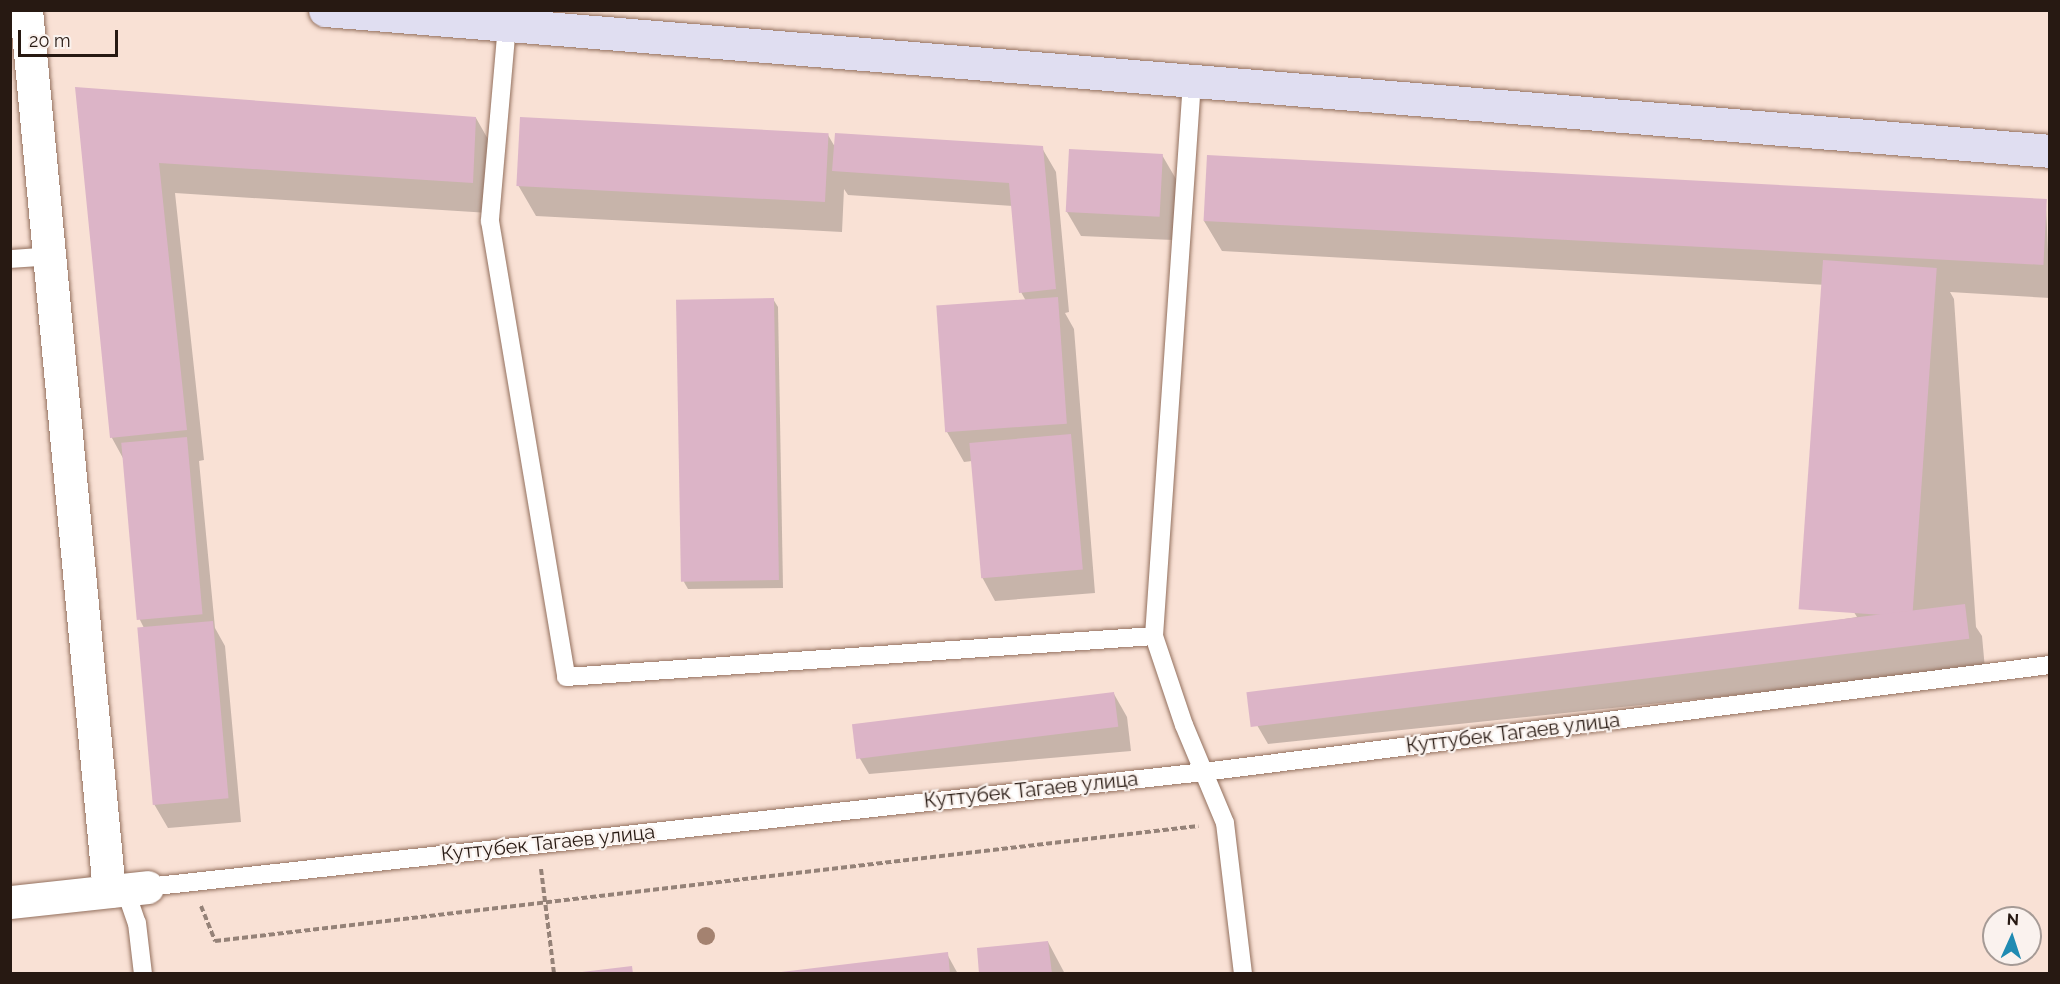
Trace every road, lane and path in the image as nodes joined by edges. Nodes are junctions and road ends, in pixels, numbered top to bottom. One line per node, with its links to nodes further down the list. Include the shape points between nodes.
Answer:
1 (26, 10): 6 (street)
2 (325, 10): 3 (street)
3 (507, 25): 4 (street); 8 (lane, via 490,221 566,677)
4 (1192, 82): 5 (street); 8 (lane)
5 (2049, 152)
6 (49, 256): 7 (lane); 14 (street)
7 (10, 259)
8 (1154, 636): 10 (lane)
9 (2049, 665): 10 (lane, Куттубек Тагаев улица)
10 (1204, 772): 11 (lane); 12 (lane, Куттубек Тагаев улица)
11 (1226, 823): 15 (path); 19 (lane)
12 (538, 844): 13 (lane, Куттубек Тагаев улица); 15 (path)
13 (192, 882): 14 (lane, Куттубек Тагаев улица); 15 (path, via 215,941)
14 (127, 889): 16 (street, Куттубек Тагаев улица); 17 (lane, via 137,923)
15 (545, 900): 18 (path)
16 (10, 902)
17 (143, 974)
18 (554, 974)
19 (1243, 974)

